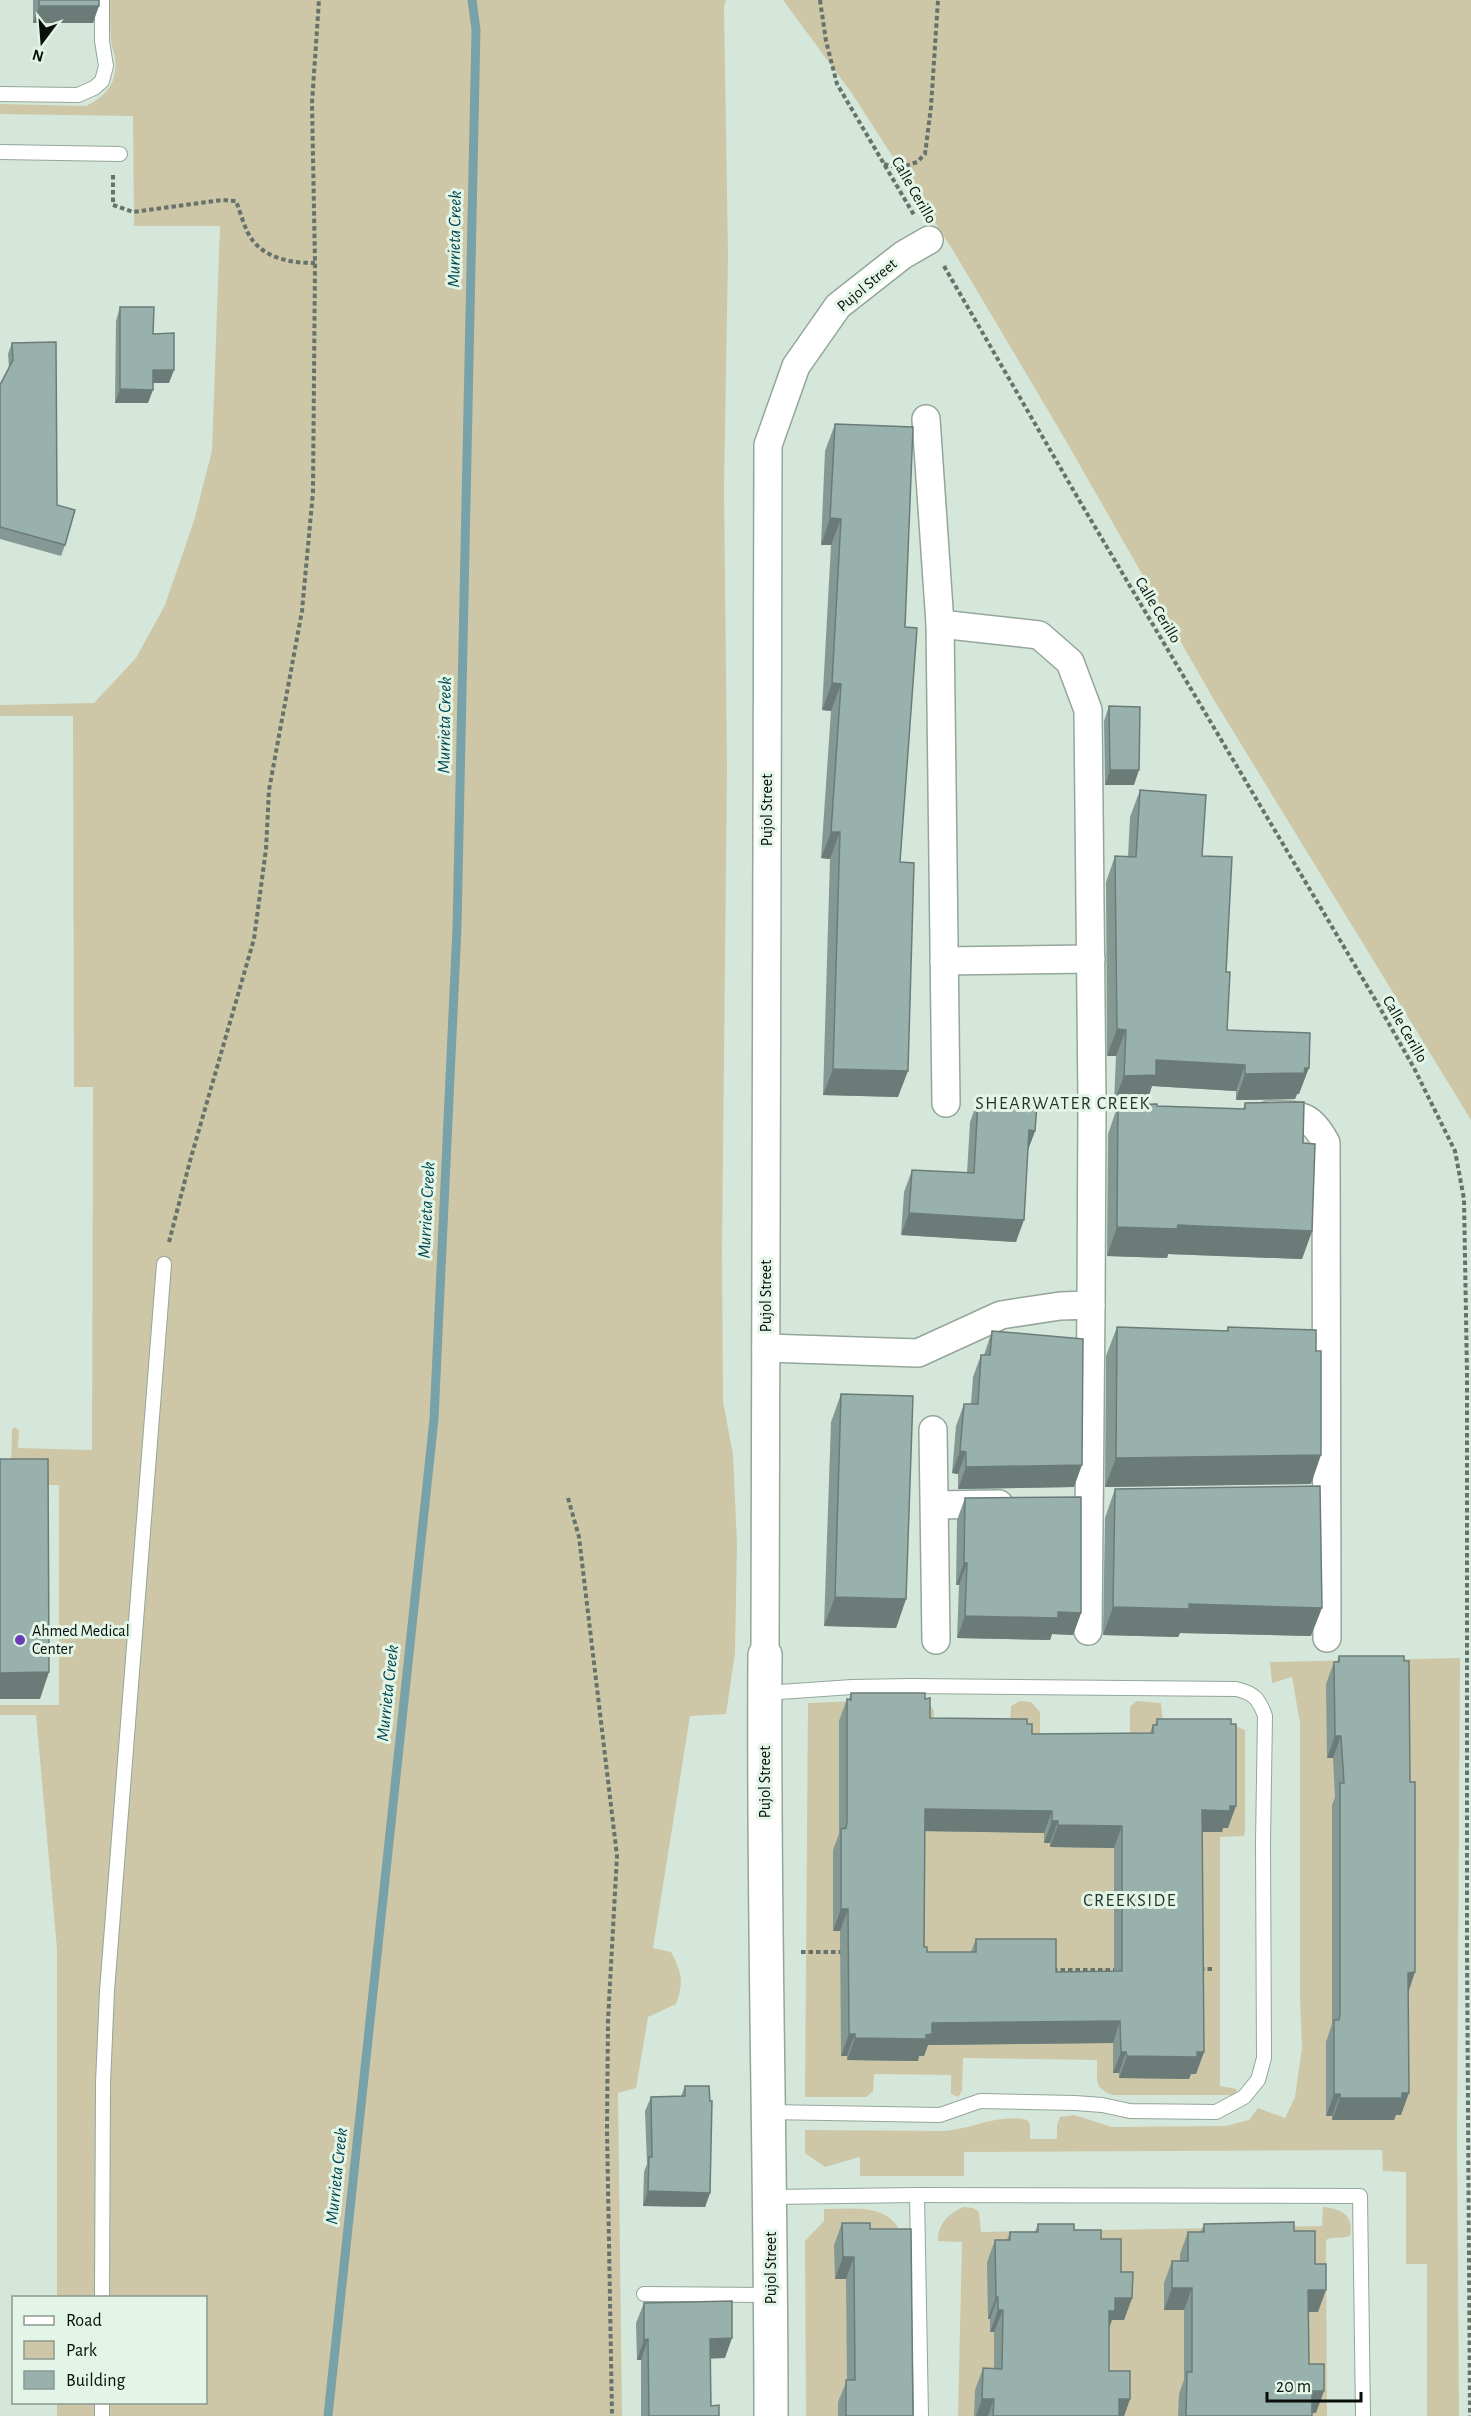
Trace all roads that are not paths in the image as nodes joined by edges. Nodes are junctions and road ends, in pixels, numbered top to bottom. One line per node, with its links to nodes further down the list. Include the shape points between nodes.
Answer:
1 (102, 0): 2 (lane, via 106,66 102,81 78,95)
2 (0, 94)
3 (0, 152): 4 (lane)
4 (117, 154)
5 (929, 240): 14 (street, Pujol Street, via 903,255 838,306 796,366 768,445)
6 (926, 419): 7 (street)
7 (940, 624): 8 (street, via 1039,635 1070,662 1088,710); 9 (street)
8 (1091, 959): 9 (street); 13 (street, via 1104,1118)
9 (944, 961): 10 (street)
10 (946, 1102)
11 (1242, 1116): 19 (street, via 1300,1115 1318,1127 1326,1143 1315,1499)
12 (164, 1263): 28 (lane, via 107,1991)
13 (1091, 1305): 14 (street, via 1001,1315 918,1353); 18 (street)
14 (766, 1348): 21 (street, Pujol Street)
15 (933, 1430): 17 (street)
16 (1018, 1504): 17 (street)
17 (935, 1505): 20 (street)
18 (1088, 1631)
19 (1327, 1638)
20 (936, 1640)
21 (765, 1655): 22 (street, Pujol Street)
22 (765, 1693): 23 (street, Pujol Street); 23 (lane, via 912,1686 1236,1689 1259,1699 1265,1716 1264,2058 1258,2080 1244,2097 1216,2112 1130,2111 1093,2104 980,2101 940,2115)
23 (767, 2112): 25 (street, Pujol Street)
24 (917, 2195): 25 (lane); 30 (lane); 31 (lane, via 1360,2196)
25 (771, 2197): 27 (street, Pujol Street)
26 (644, 2294): 27 (lane)
27 (771, 2295): 29 (street, Pujol Street)
28 (102, 2296)
29 (771, 2416)
30 (921, 2416)
31 (1363, 2416)

